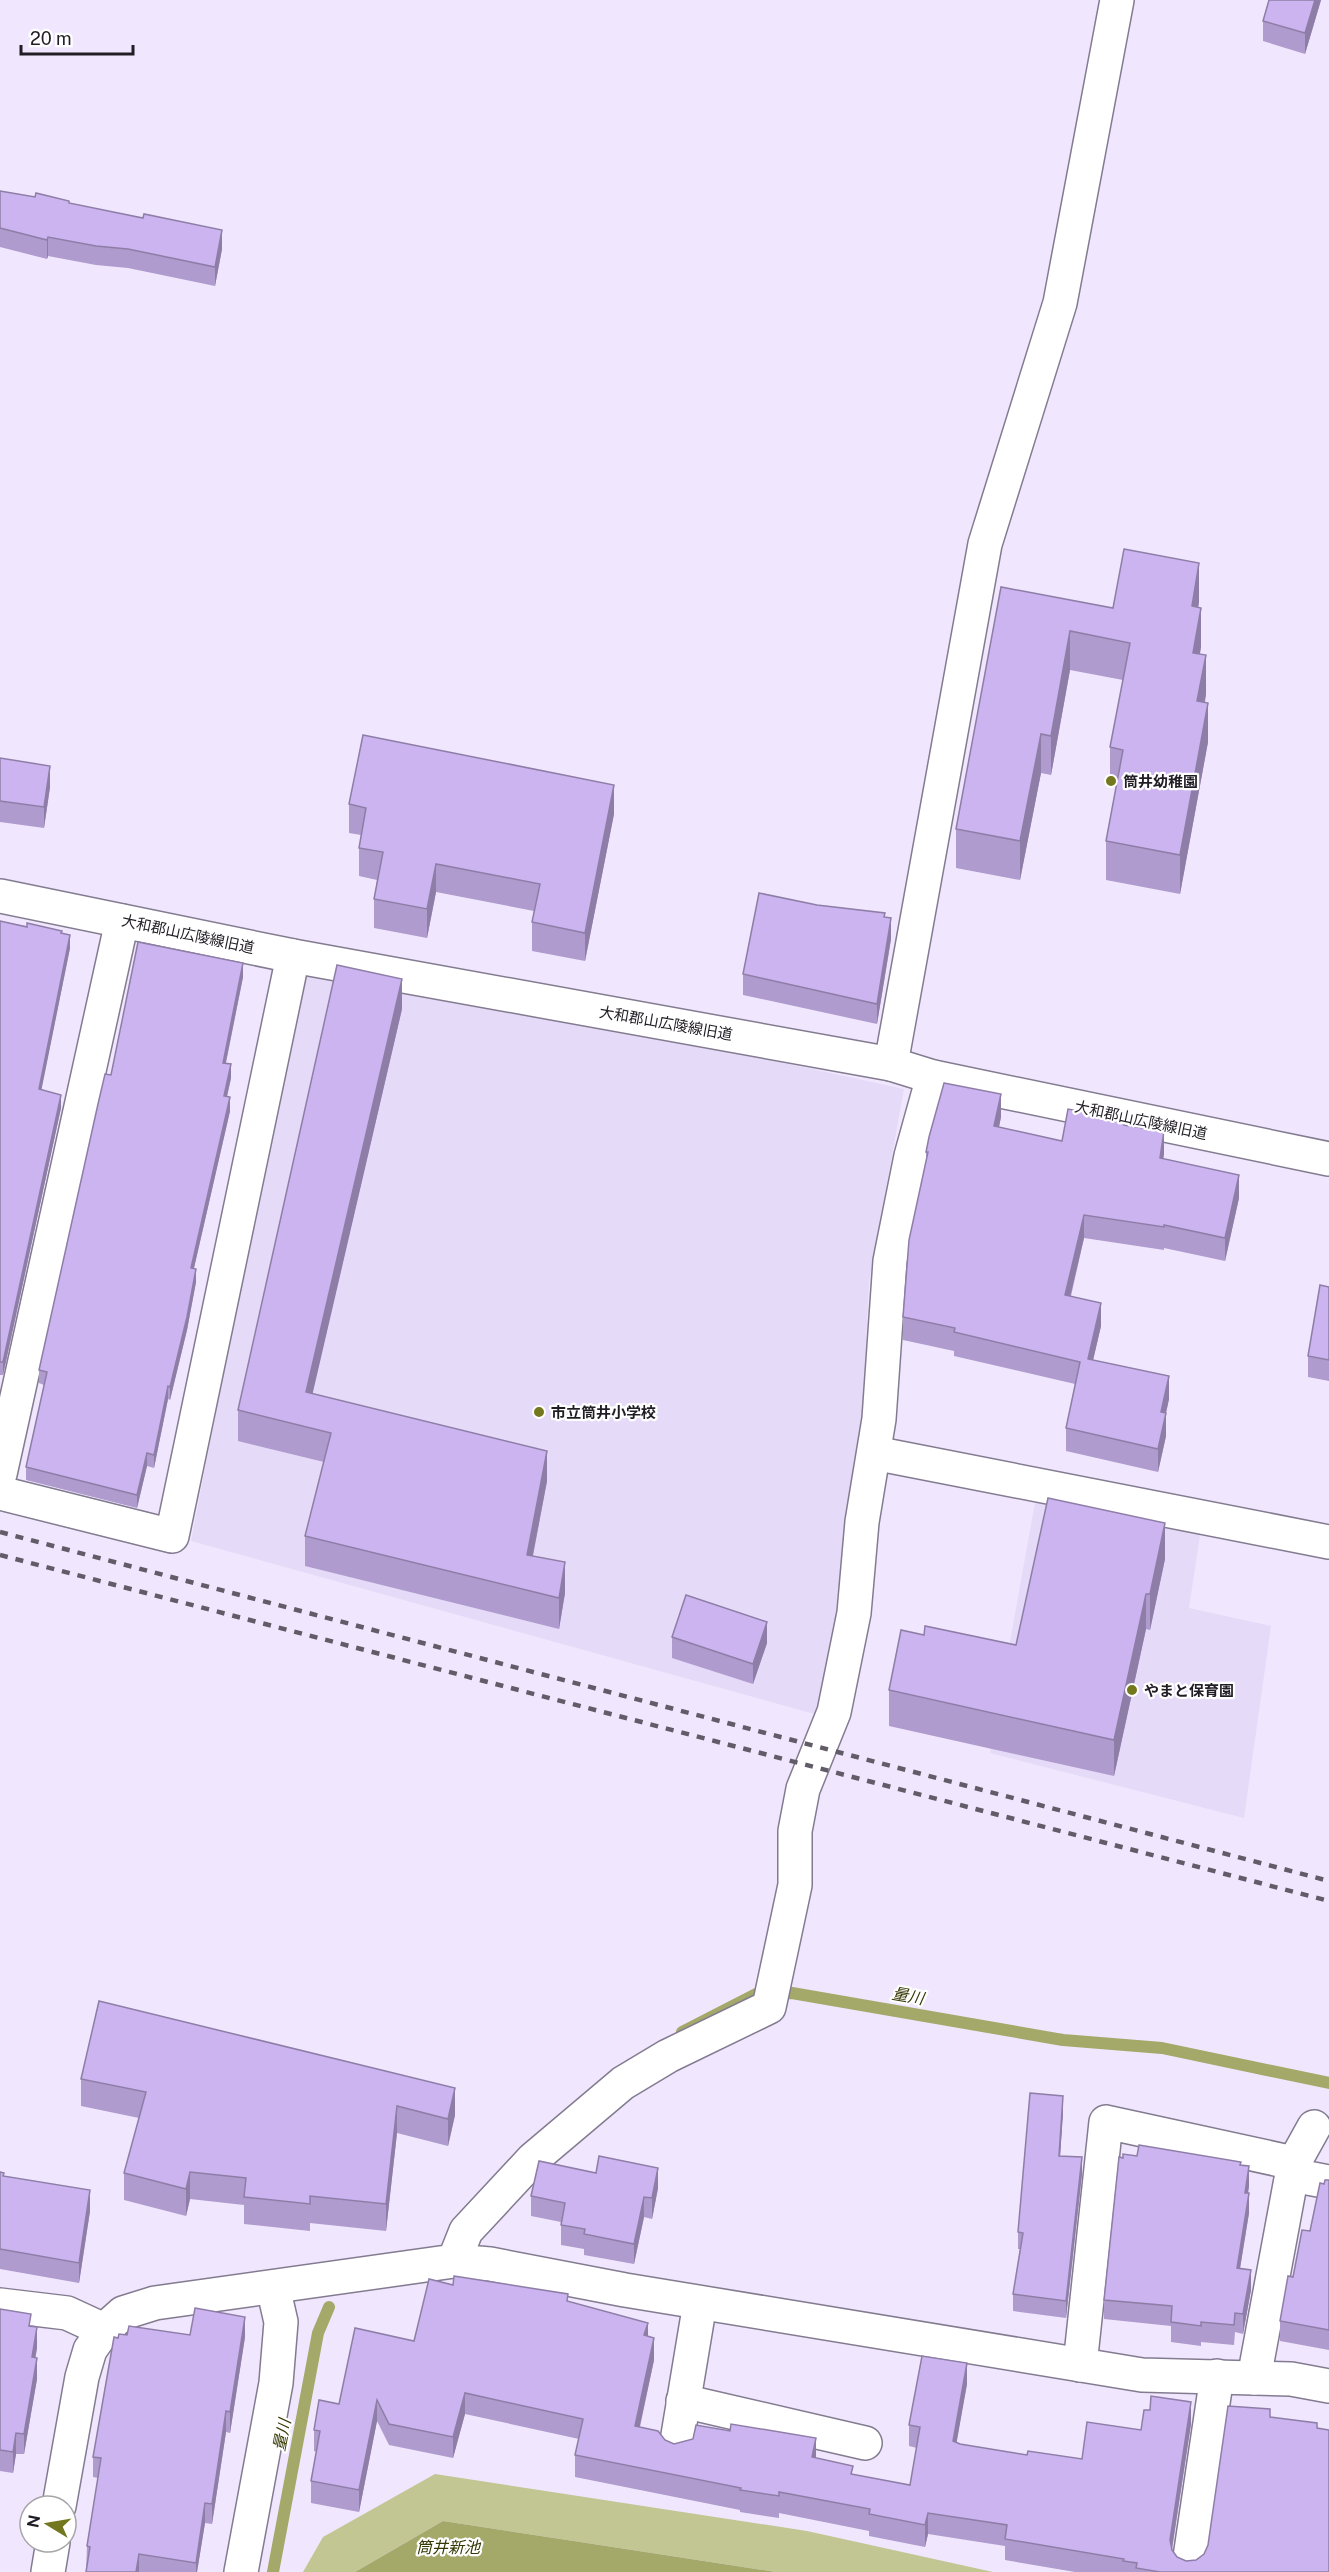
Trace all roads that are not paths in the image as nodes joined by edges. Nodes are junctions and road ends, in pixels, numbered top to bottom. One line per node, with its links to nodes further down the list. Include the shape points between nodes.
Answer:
1 (1117, 0): 5 (street, via 1060,303 985,544)
2 (0, 896): 3 (street, 大和郡山広陵線旧道)
3 (122, 921): 4 (street, 大和郡山広陵線旧道); 9 (street)
4 (293, 956): 5 (street, 大和郡山広陵線旧道); 10 (street, via 172,1536)
5 (891, 1064): 6 (street, 大和郡山広陵線旧道)
6 (933, 1077): 7 (street, 大和郡山広陵線旧道); 8 (street, via 911,1156 890,1261)
7 (1329, 1159)
8 (874, 1453): 11 (street); 15 (street, via 862,1522 854,1613 834,1712 803,1789 795,1831 795,1885 769,2007 668,2056 623,2083 533,2159 466,2231)
9 (0, 1474)
10 (0, 1493)
11 (1329, 1542)
12 (1314, 2127): 13 (street)
13 (1293, 2169): 14 (street); 20 (street, via 1106,2122); 22 (street)
14 (1329, 2182)
15 (454, 2261): 16 (street); 17 (street, via 490,2264)
16 (273, 2287): 19 (street, via 155,2303 123,2313); 31 (street, via 281,2322 276,2383)
17 (700, 2303): 20 (street); 24 (street)
18 (0, 2305): 19 (street, via 67,2313)
19 (104, 2330): 27 (street, via 90,2350 85,2368)
20 (1080, 2365): 21 (street, via 1142,2375)
21 (1217, 2376): 22 (street); 29 (street)
22 (1254, 2378): 23 (street)
23 (1329, 2386)
24 (683, 2401): 25 (street); 26 (street)
25 (865, 2443)
26 (675, 2447)
27 (61, 2494)
28 (51, 2554): 30 (street)
29 (1189, 2564)
30 (48, 2572)
31 (241, 2572)

